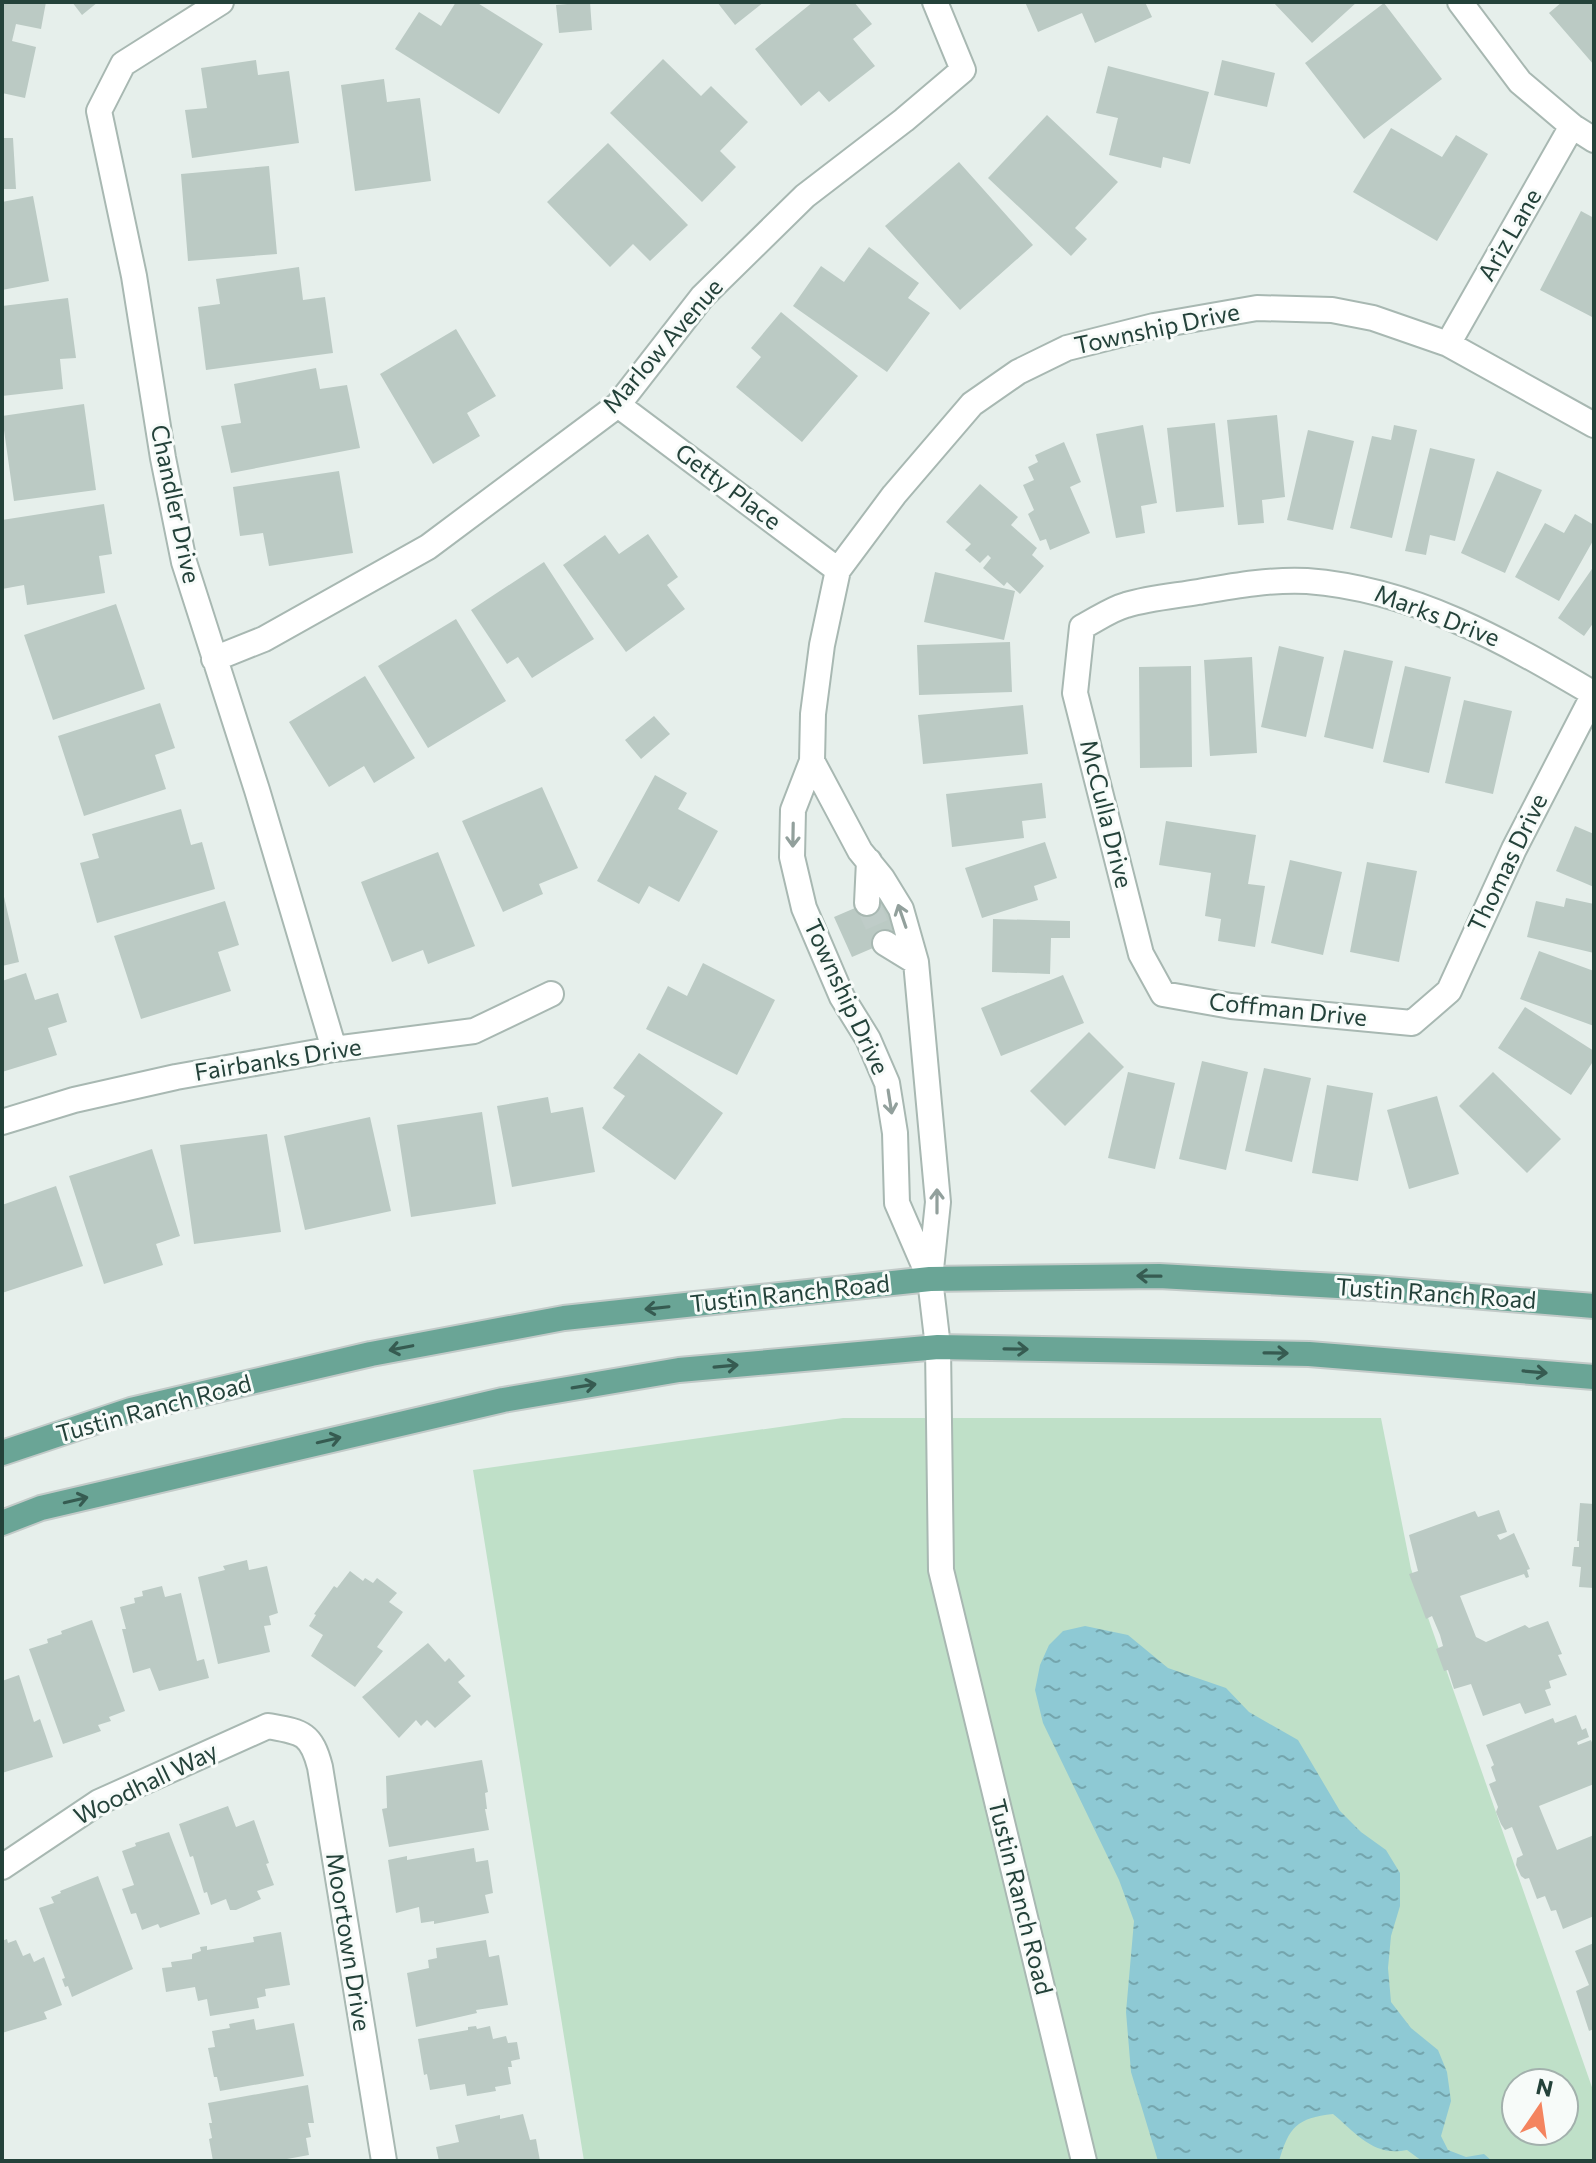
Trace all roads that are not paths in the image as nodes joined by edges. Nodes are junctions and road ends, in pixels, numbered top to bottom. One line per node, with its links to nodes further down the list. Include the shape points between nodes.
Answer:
1 (221, 2): 11 (street, Chandler Drive, via 123,64 99,111 184,562)
2 (935, 2): 7 (street, Marlow Avenue, via 963,70 805,196 702,297)
3 (1469, 5): 4 (street, via 1520,82)
4 (1572, 126): 5 (street); 6 (street, Ariz Lane)
5 (1594, 140)
6 (1448, 344): 8 (street, Township Drive); 9 (street, Township Drive, via 1332,310 1257,308 1067,348 1018,372 972,404)
7 (618, 405): 9 (street, Getty Place); 11 (street, Marlow Avenue, via 428,547 264,639)
8 (1594, 425)
9 (838, 570): 13 (street, Township Drive, via 822,645)
10 (1082, 627): 12 (street, Marks Drive, via 1124,605 1229,586 1304,581 1365,588 1469,625); 19 (street, McCulla Drive, via 1075,693 1141,954)
11 (214, 659): 21 (street, Chandler Drive)
12 (1594, 694): 20 (street, Thomas Drive, via 1449,991)
13 (812, 761): 14 (street, Township Drive); 23 (street, Township Drive, one-way to 23, via 793,810 792,857 804,908 887,1083 897,1203)
14 (869, 861): 15 (street); 17 (street, Township Drive, one-way to 14, via 901,909)
15 (867, 903)
16 (885, 943): 17 (street)
17 (916, 962): 23 (street, Township Drive, one-way to 17, via 938,1202)
18 (551, 994): 21 (street, Fairbanks Drive, via 474,1031)
19 (1163, 994): 20 (street, Coffman Drive, via 1231,1006)
20 (1412, 1023)
21 (334, 1049): 22 (street, Fairbanks Drive, via 176,1077)
22 (2, 1122)
23 (930, 1279): 24 (main road, Tustin Ranch Road, one-way to 23, via 1159,1276); 25 (street, Township Drive); 27 (main road, Tustin Ranch Road, one-way to 27, via 564,1318 416,1345 131,1410)
24 (1594, 1306)
25 (938, 1347): 26 (main road, one-way to 26, via 1309,1354); 28 (main road, one-way to 25, via 41,1508 503,1400 679,1370); 32 (street, Tustin Ranch Road, via 941,1570)
26 (1594, 1377)
27 (2, 1453)
28 (2, 1523)
29 (297, 1731): 30 (street, Woodhall Way, via 268,1726 99,1802); 31 (street, Moortown Drive, via 314,1746 320,1767)
30 (2, 1867)
31 (384, 2161)
32 (1084, 2161)

